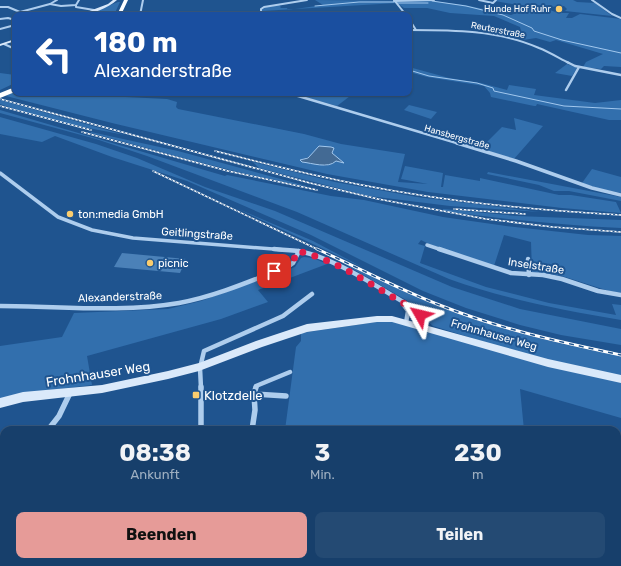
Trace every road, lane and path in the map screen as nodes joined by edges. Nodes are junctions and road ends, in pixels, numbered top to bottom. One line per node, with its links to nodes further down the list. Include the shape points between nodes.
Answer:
1 (57, 0): 14 (street)
2 (79, 0): 15 (street)
3 (115, 0): 17 (main road)
4 (126, 0): 20 (highway)
5 (131, 0): 21 (highway)
6 (142, 0): 22 (street)
7 (307, 0): 23 (street, via 264,7)
8 (394, 0): 13 (street); 24 (street)
9 (434, 0): 13 (street)
10 (479, 0): 11 (street, via 494,3)
11 (496, 0)
12 (592, 0): 25 (street)
13 (431, 1)
14 (50, 4): 15 (street); 18 (street)
15 (76, 5): 17 (street)
16 (0, 7): 18 (street, via 10,7)
17 (94, 10): 19 (main road)
18 (20, 12)
19 (89, 12)
20 (120, 12)
21 (125, 12)
22 (140, 12)
23 (261, 12)
24 (404, 12)
25 (621, 18)
26 (0, 19): 27 (street)
27 (12, 19)
28 (412, 24): 32 (street)
29 (12, 26): 30 (street)
30 (0, 29)
31 (412, 30): 32 (street, Reuterstraße)
32 (416, 30): 36 (street, Reuterstraße, via 454,30 505,37 535,46)
33 (12, 41): 34 (main road)
34 (2, 45): 35 (street)
35 (12, 48)
36 (579, 67): 37 (street, Reuterstraße); 40 (street)
37 (621, 75)
38 (12, 86): 41 (highway)
39 (12, 90): 42 (highway)
40 (566, 90)
41 (0, 92)
42 (0, 96)
43 (298, 96): 45 (street, Hansbergstraße)
44 (0, 173): 47 (street, Geitlingstraße, via 58,217 92,230 133,238)
45 (621, 195)
46 (427, 245): 49 (street, Inselstraße, via 511,273)
47 (298, 251): 52 (street, Geitlingstraße, via 328,260); 53 (street, Alexanderstraße, via 289,266 214,293 166,305 112,308)
48 (528, 259): 49 (street)
49 (529, 275): 51 (street, Inselstraße, via 568,280 598,291)
50 (312, 294): 56 (street, via 283,316 204,351)
51 (621, 295)
52 (398, 300): 54 (street, via 408,311); 55 (street, Geitlingstraße, via 417,311 421,320)
53 (0, 306)
54 (406, 323): 55 (main road, Frohnhauser Weg); 56 (main road, Frohnhauser Weg, via 392,319 377,319 307,328)
55 (419, 327): 58 (main road, Frohnhauser Weg, via 548,363)
56 (199, 367): 59 (main road, Frohnhauser Weg, via 110,387); 65 (street)
57 (290, 372): 60 (street, via 256,386)
58 (621, 379)
59 (70, 393): 63 (main road, Frohnhauser Weg, via 23,397); 64 (street)
60 (254, 394): 61 (street); 62 (street); 66 (street, via 256,410)
61 (219, 396)
62 (286, 396)
63 (0, 403)
64 (51, 426)
65 (201, 426)
66 (253, 426)

